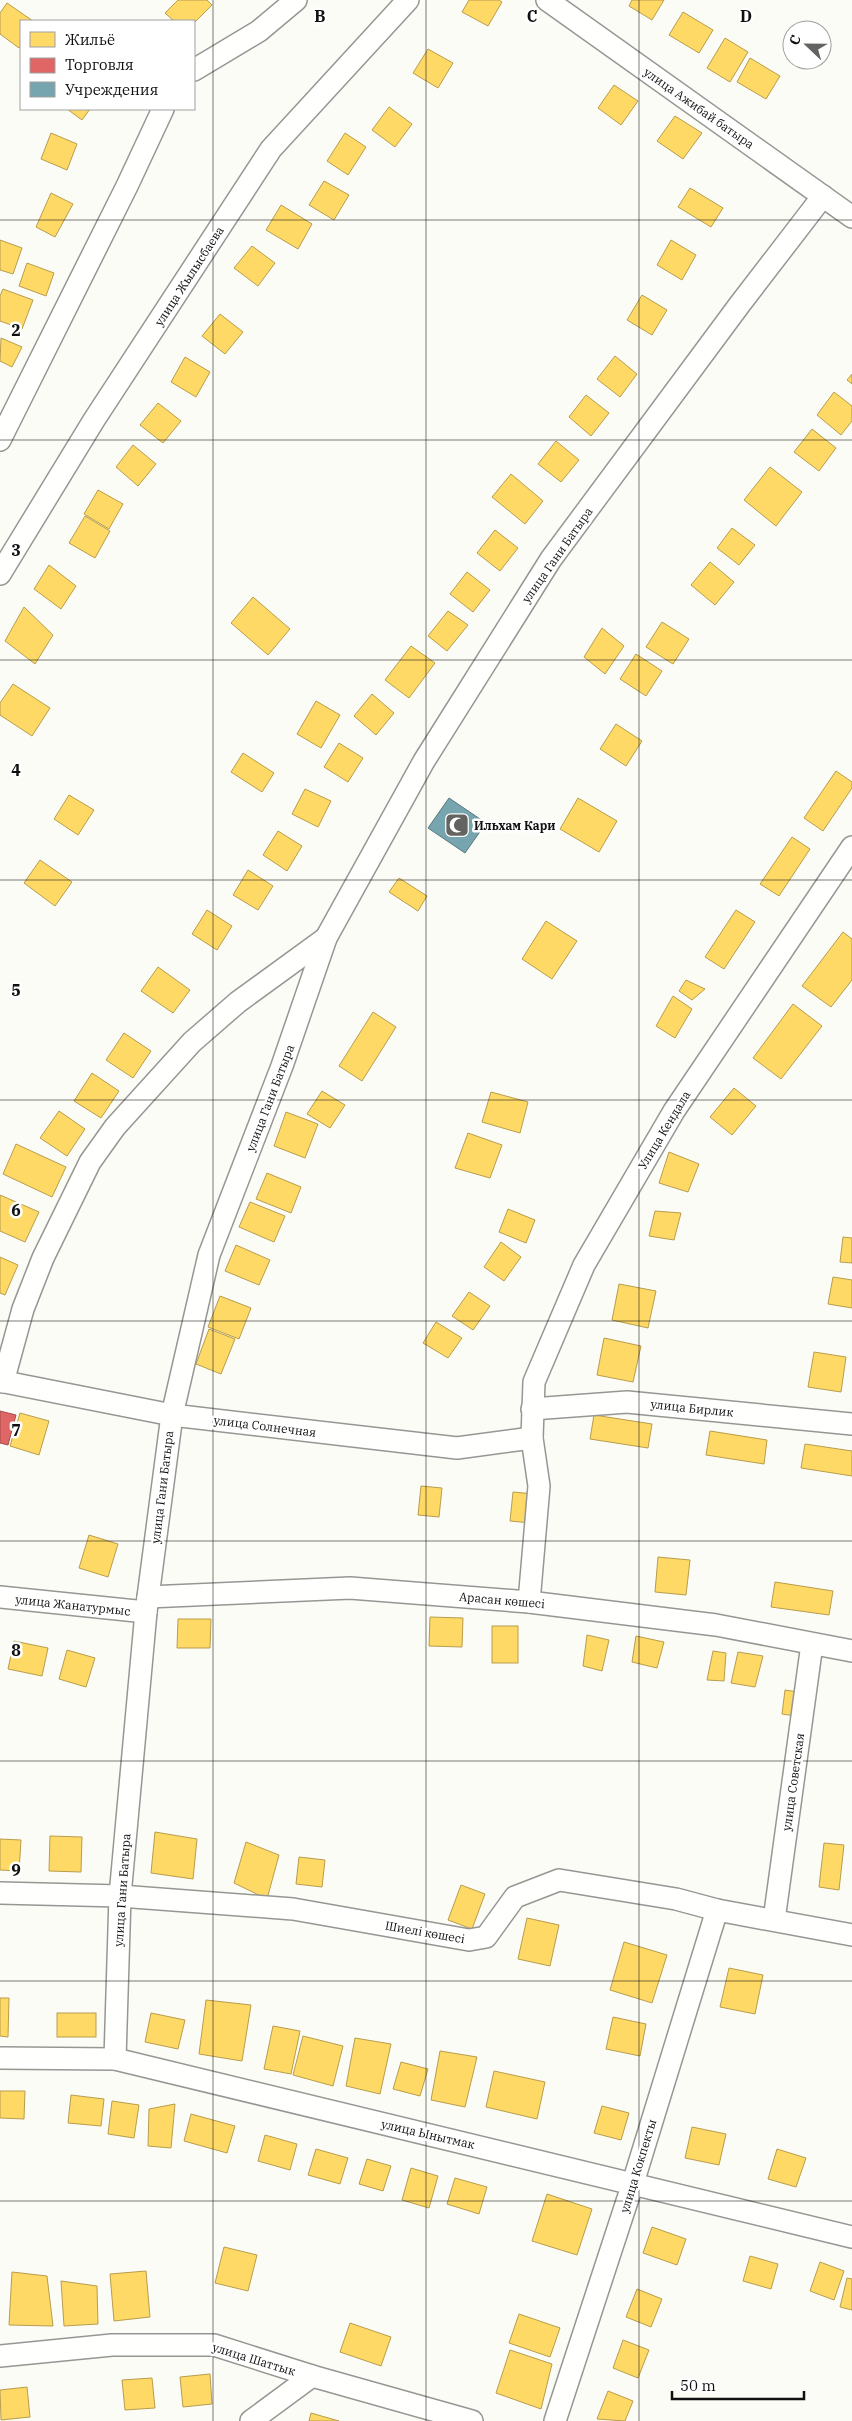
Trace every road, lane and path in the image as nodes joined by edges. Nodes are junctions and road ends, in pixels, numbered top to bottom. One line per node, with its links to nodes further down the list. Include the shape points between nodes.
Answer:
1 (296, 0): 4 (street, via 259,31)
2 (408, 0): 9 (street, улица Жылысбаева, via 272,149 94,420)
3 (547, 0): 6 (street, улица Ажибай батыра)
4 (195, 69)
5 (163, 110): 8 (street)
6 (823, 196): 7 (street, улица Ажибай батыра); 11 (street, улица Гани Батыра, via 551,559 424,761)
7 (852, 217)
8 (0, 440)
9 (0, 574)
10 (852, 847): 13 (street, Улица Кендала, via 674,1111 584,1265 534,1382)
11 (326, 938): 12 (street, улица Гани Батыра, via 238,1002 192,1042 115,1127 90,1162 43,1258 23,1309); 14 (street, улица Гани Батыра, via 282,1066 209,1255)
12 (2, 1381): 14 (street, улица Солнечная)
13 (532, 1409): 15 (street, улица Бирлик, via 627,1402); 16 (street, Улица Кендала)
14 (172, 1416): 16 (street, улица Солнечная, via 457,1448); 19 (street, улица Гани Батыра)
15 (852, 1424)
16 (532, 1438): 18 (street, Улица Кендала, via 539,1486)
17 (0, 1597): 19 (street, улица Жанатурмыс)
18 (529, 1602): 19 (street, Арасан көшесі, via 350,1588); 20 (street, Арасан көшесі, via 716,1625)
19 (147, 1605): 23 (street, улица Гани Батыра)
20 (812, 1644): 21 (street, Арасан көшесі); 25 (street, улица Советская)
21 (852, 1651)
22 (0, 1893): 23 (street, Шиелі көшесі)
23 (120, 1896): 24 (street, Шиелі көшесі, via 293,1908 469,1940 486,1937 515,1897 559,1880 676,1899); 28 (street, улица Гани Батыра)
24 (717, 1910): 25 (street, Шиелі көшесі); 29 (street, улица Кокпекты)
25 (774, 1920): 26 (street, Шиелі көшесі)
26 (852, 1935)
27 (0, 2058): 28 (street, улица Ынытмак)
28 (116, 2059): 29 (street, улица Ынытмак)
29 (633, 2183): 30 (street, улица Ынытмак); 35 (street, улица Кокпекты)
30 (852, 2237)
31 (0, 2356): 32 (street, улица Шаттык, via 112,2345 214,2345)
32 (312, 2376): 33 (street); 34 (street, улица Шаттык)
33 (251, 2421)
34 (472, 2421)
35 (555, 2421)

